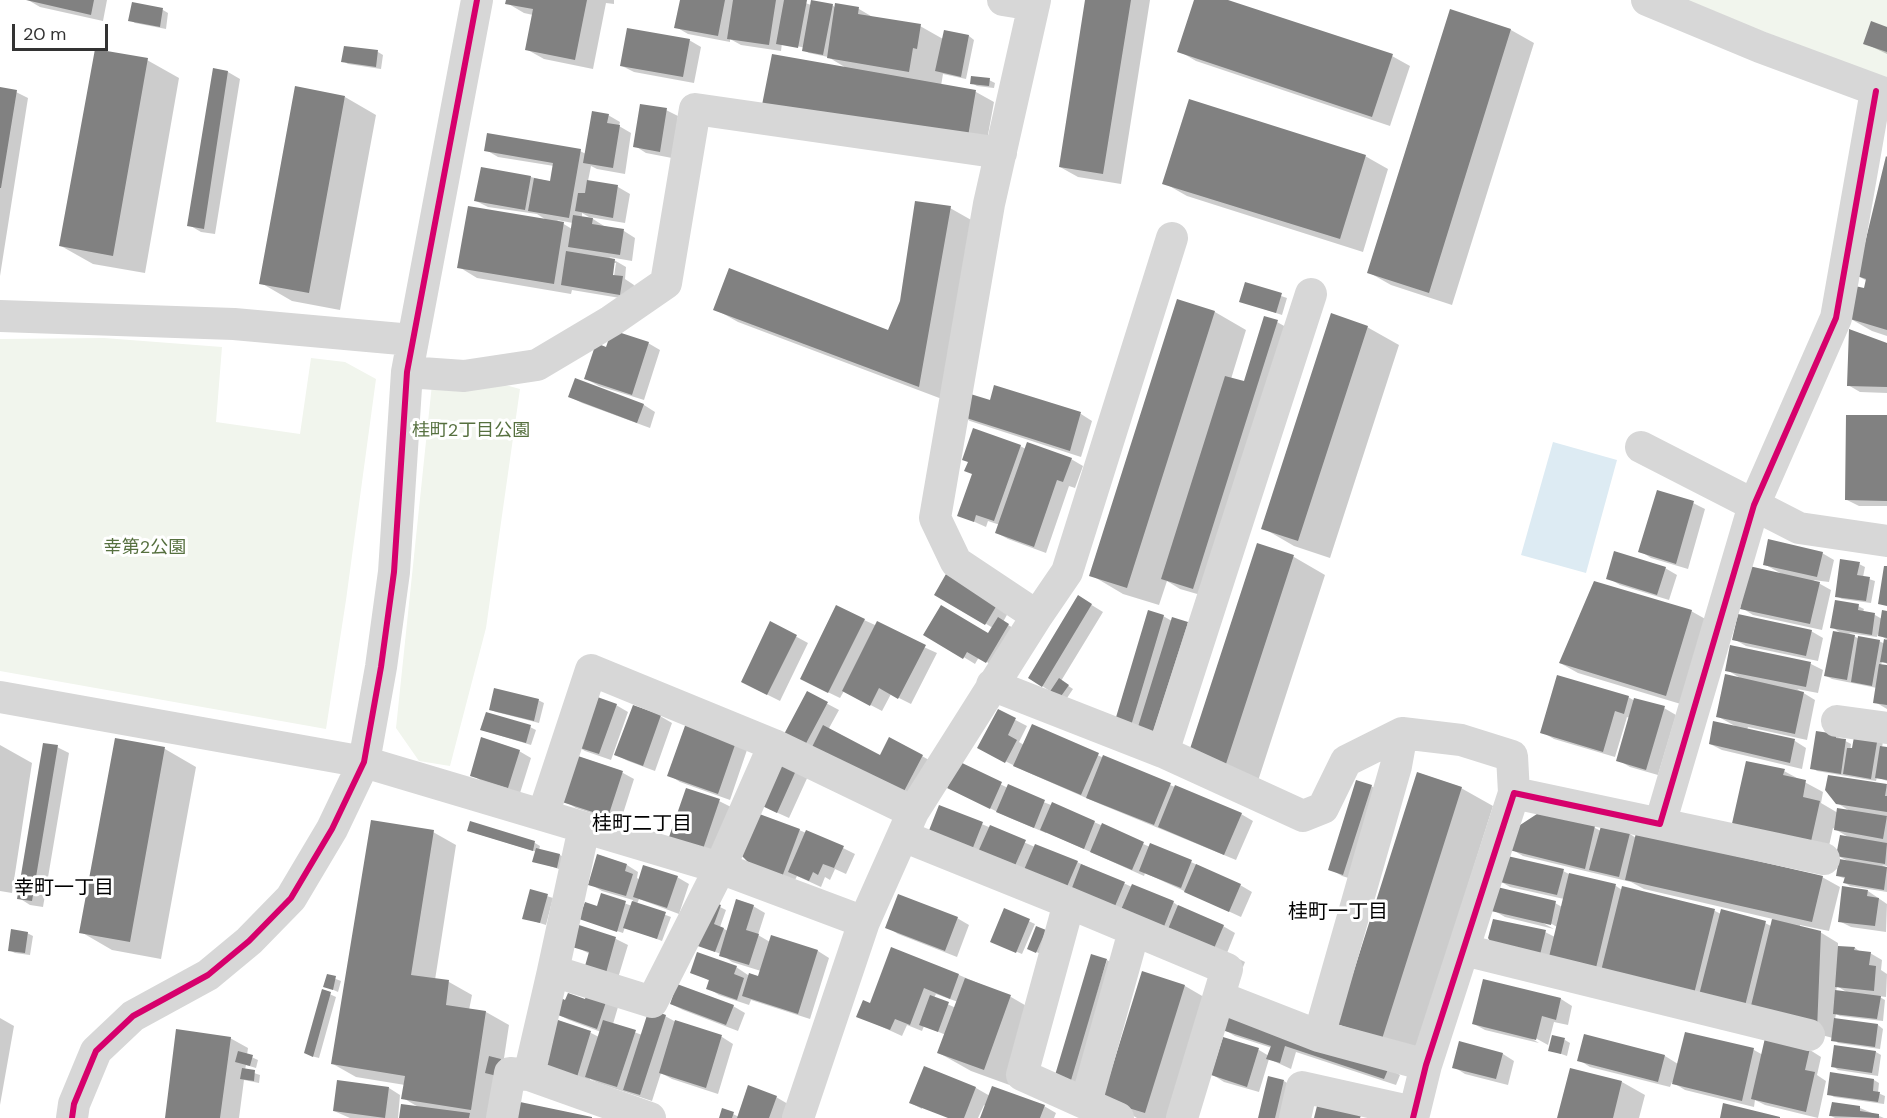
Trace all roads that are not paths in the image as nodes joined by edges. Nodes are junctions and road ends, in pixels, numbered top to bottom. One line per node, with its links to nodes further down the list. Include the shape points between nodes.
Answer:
1 (477, 0): 10 (street)
2 (1003, 0): 4 (street)
3 (1647, 0): 5 (street)
4 (1035, 2): 6 (street)
5 (1882, 93): 13 (street, via 1836,318)
6 (1001, 153): 11 (street, via 695,109 666,283 537,365 464,376); 15 (street, via 935,518 956,562)
7 (1172, 238): 15 (street, via 1067,572)
8 (1311, 294): 22 (street)
9 (0, 316): 10 (street, via 234,324)
10 (412, 340): 11 (street)
11 (407, 372): 23 (street, via 394,572)
12 (1641, 447): 13 (street)
13 (1754, 505): 14 (street, via 1799,528); 27 (street)
14 (1887, 541)
15 (1037, 616): 16 (street)
16 (992, 685): 22 (street); 26 (street)
17 (0, 697): 23 (street)
18 (1837, 721): 19 (street)
19 (1887, 728)
20 (1402, 733): 22 (street, via 1346,761 1323,808 1303,816); 24 (street, via 1461,740 1512,756); 38 (street)
21 (774, 745): 25 (street, via 591,670); 26 (street); 30 (street)
22 (1163, 752)
23 (364, 762): 25 (street); 43 (street, via 332,829 291,898 208,975 132,1016 96,1051)
24 (1514, 793): 27 (street); 34 (street)
25 (543, 815): 28 (street)
26 (908, 824): 31 (street); 32 (street)
27 (1660, 824): 29 (street)
28 (584, 828): 30 (street); 35 (street)
29 (1824, 859)
30 (720, 868): 32 (street); 35 (street, via 652,1002)
31 (1069, 903): 33 (street); 41 (street, via 1022,1075)
32 (864, 922): 46 (street)
33 (1134, 931): 36 (street, via 1227,969); 41 (street)
34 (1464, 950): 37 (street); 39 (street)
35 (554, 971): 40 (street)
36 (1219, 997): 38 (street); 48 (street)
37 (1809, 1035)
38 (1319, 1036): 39 (street)
39 (1426, 1065): 42 (street)
40 (529, 1074): 44 (street, via 510,1073); 45 (street)
41 (1086, 1103): 47 (street)
42 (1413, 1115): 49 (street, via 1302,1087)
43 (72, 1118)
44 (502, 1118)
45 (650, 1118)
46 (798, 1118)
47 (1118, 1118)
48 (1182, 1118)
49 (1295, 1118)

